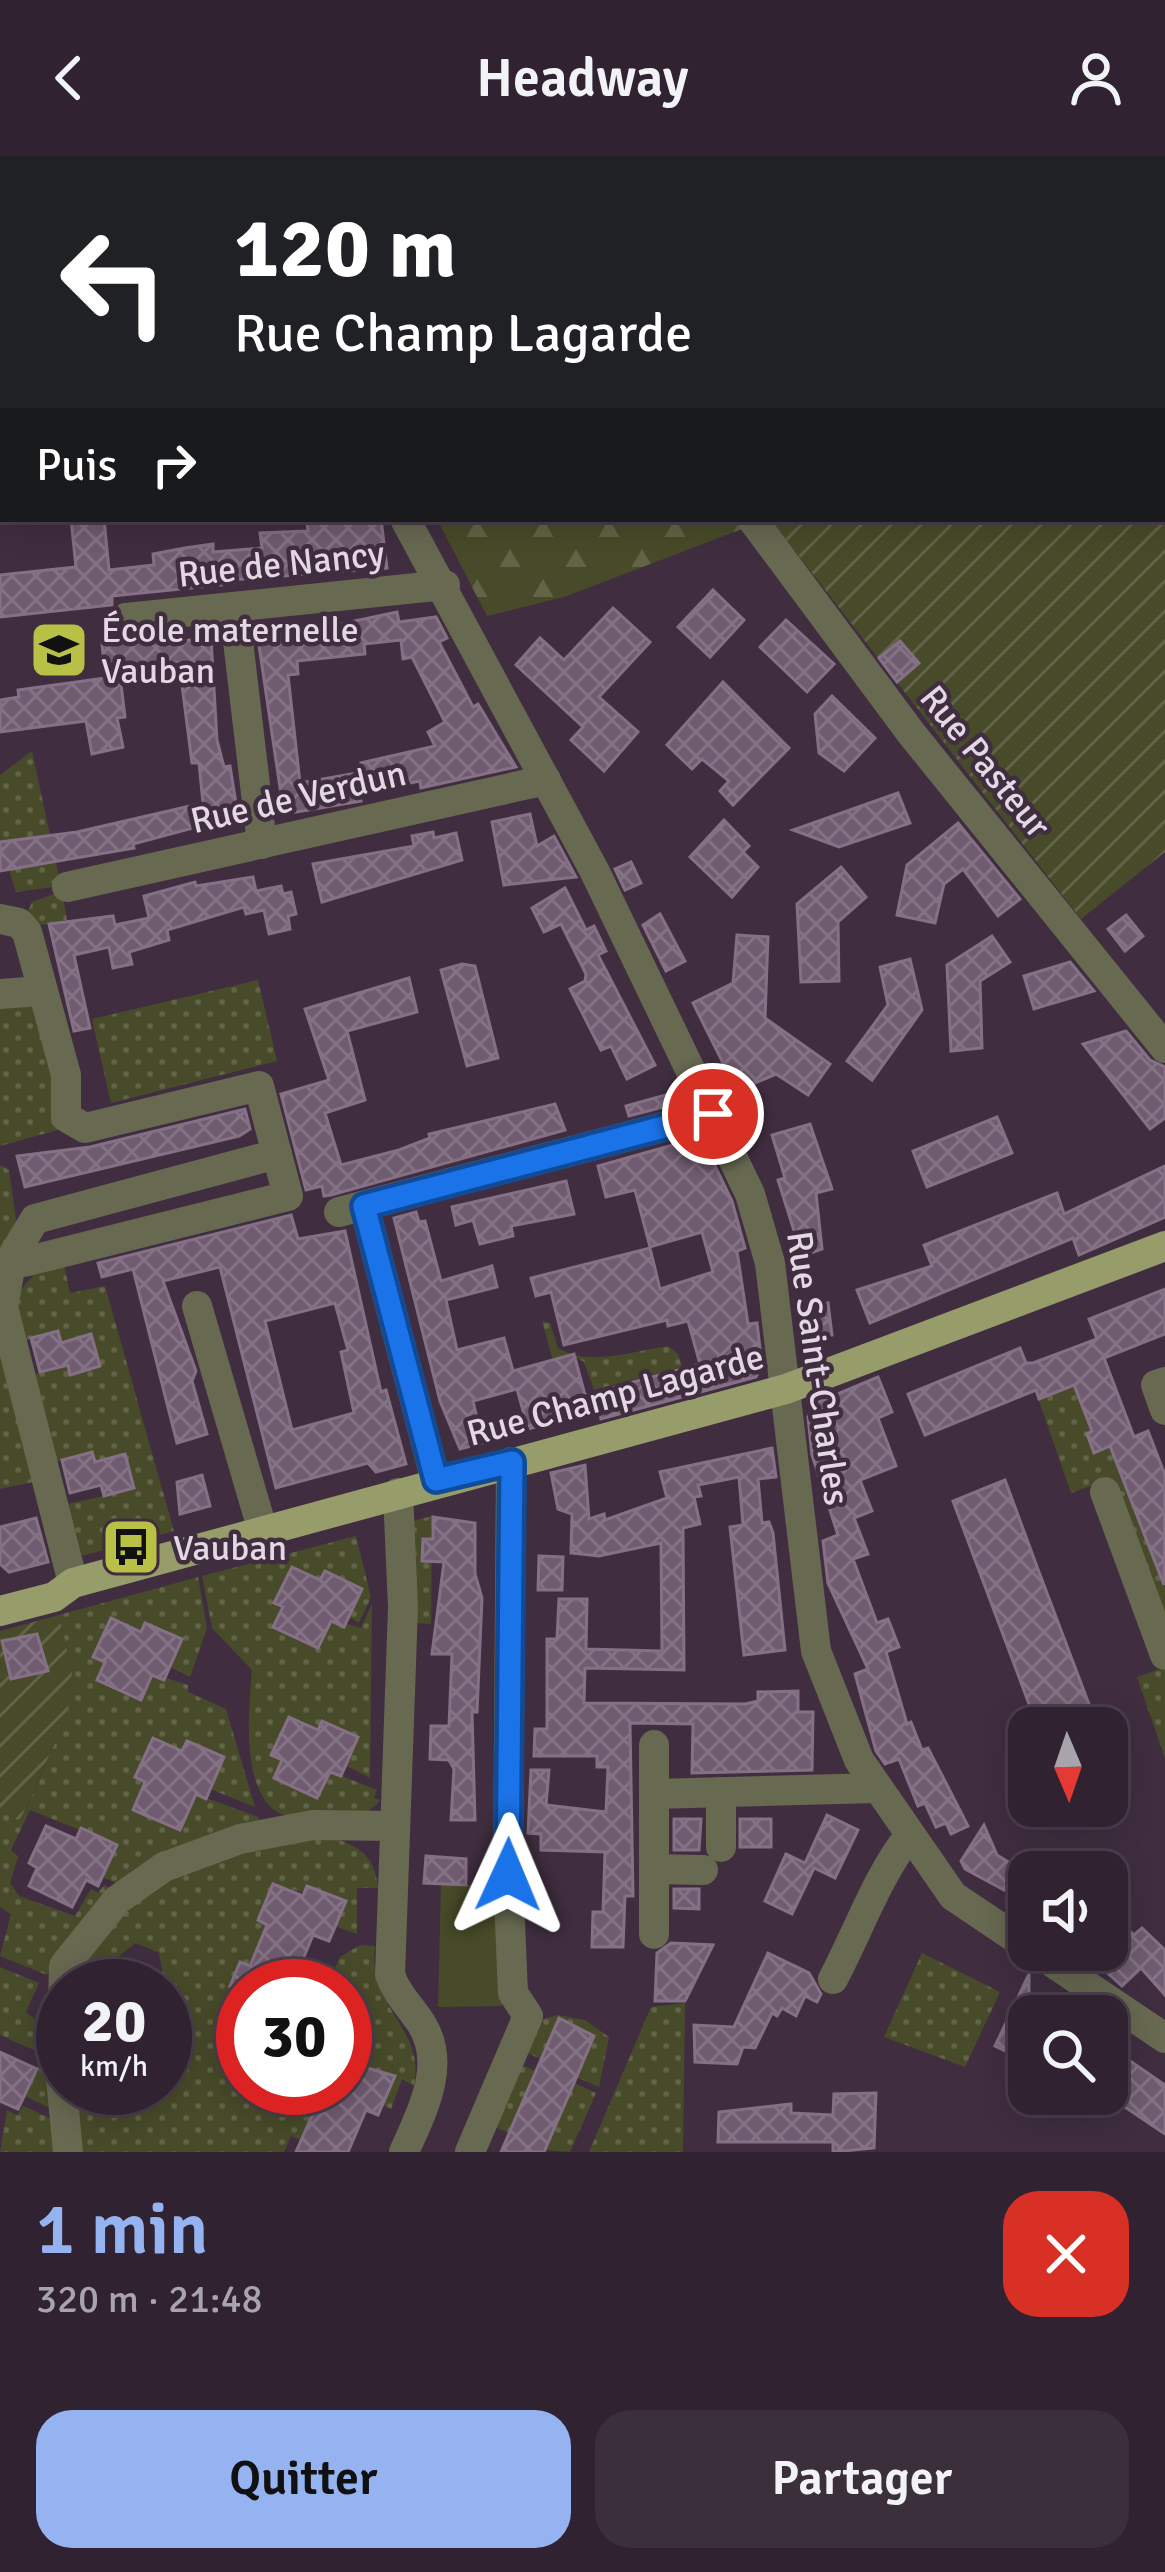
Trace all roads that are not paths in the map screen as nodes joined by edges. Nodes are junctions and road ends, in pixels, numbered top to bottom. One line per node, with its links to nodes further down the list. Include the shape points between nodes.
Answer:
1 (407, 522): 3 (street, Rue Saint-Charles)
2 (754, 522): 12 (street, Rue Pasteur, via 911,733)
3 (445, 586): 4 (street, Rue de Nancy); 6 (street, Rue Saint-Charles)
4 (234, 607): 5 (street, Rue de Nancy); 7 (street)
5 (126, 618)
6 (546, 780): 7 (street, Rue de Verdun); 13 (street, Rue Saint-Charles)
7 (262, 844): 8 (street, Rue de Verdun)
8 (68, 887)
9 (0, 919): 10 (street, via 27,932)
10 (40, 991): 11 (street); 14 (street, via 66,1075 66,1117 76,1126 259,1086)
11 (0, 994)
12 (1165, 1048)
13 (713, 1114): 19 (street, Rue Saint-Charles, via 770,1263); 22 (street, via 352,1209)
14 (277, 1154): 16 (street, via 35,1219); 16 (street, via 288,1196 24,1262)
15 (1165, 1246): 19 (main road, Rue Champ Lagarde)
16 (12, 1258): 26 (street, via 3,1306)
17 (197, 1306): 25 (street)
18 (1165, 1382): 20 (street, via 1156,1385)
19 (786, 1389): 21 (main road, Rue Champ Lagarde); 30 (street, Rue Saint-Charles, via 816,1651)
20 (1165, 1410)
21 (512, 1462): 22 (main road, Rue Champ Lagarde); 43 (street, via 513,1993 527,2016)
22 (436, 1480): 24 (main road, Rue Champ Lagarde)
23 (1105, 1492): 28 (street)
24 (398, 1493): 25 (main road, Rue Champ Lagarde); 33 (street, via 403,1607)
25 (264, 1534): 26 (main road, Rue Champ Lagarde)
26 (74, 1583): 27 (main road, Rue Champ Lagarde, via 54,1597)
27 (1, 1603)
28 (1165, 1655)
29 (654, 1745): 32 (street)
30 (876, 1788): 31 (street); 34 (street, Rue Saint-Charles)
31 (721, 1792): 32 (street); 35 (street, via 712,1858)
32 (654, 1794): 35 (street)
33 (393, 1826): 41 (street, via 313,1826 240,1839 164,1867 117,1900 64,1966); 42 (street, via 390,1975 421,2023 433,2069)
34 (910, 1835): 36 (street, Rue Saint-Charles, via 953,1896); 39 (street, via 886,1864)
35 (654, 1869): 37 (street)
36 (1008, 1932)
37 (654, 1934)
38 (1066, 1971): 40 (street, Rue Saint-Charles)
39 (833, 1979)
40 (1165, 2038)
41 (68, 2152)
42 (404, 2152)
43 (470, 2152)

